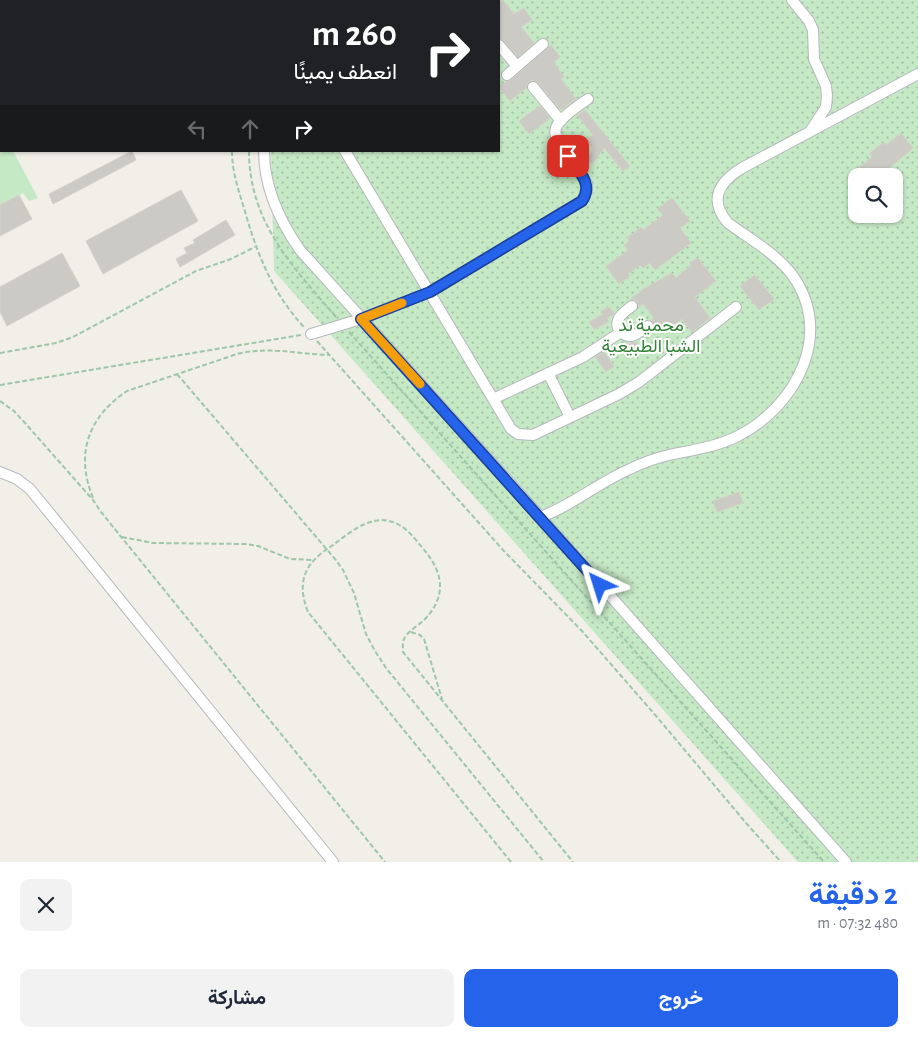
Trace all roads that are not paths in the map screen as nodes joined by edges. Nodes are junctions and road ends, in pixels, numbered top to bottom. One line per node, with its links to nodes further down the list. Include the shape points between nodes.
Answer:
1 (792, 0): 10 (lane, via 813,30 814,59 826,86 826,107)
2 (543, 44): 4 (lane)
3 (500, 46): 4 (lane)
4 (517, 66): 6 (lane)
5 (918, 74): 10 (lane)
6 (506, 75)
7 (533, 87): 9 (lane)
8 (588, 99): 9 (lane)
9 (560, 121): 13 (lane, via 555,130 556,141 587,184 582,201)
10 (809, 133): 24 (lane, via 735,172 722,183 718,200 728,223 780,260 800,289 809,323 809,340 806,358 791,390 753,428 704,448 641,464)
11 (264, 152): 16 (lane, via 268,185 286,230 315,269)
12 (346, 152): 13 (lane)
13 (430, 292): 16 (lane); 21 (lane)
14 (632, 306): 18 (lane, via 618,319)
15 (736, 307): 22 (lane, via 639,382)
16 (361, 319): 19 (lane); 25 (lane)
17 (648, 326): 18 (lane, via 631,336)
18 (621, 332): 20 (lane, via 583,357)
19 (311, 334)
20 (548, 373): 21 (lane); 22 (lane)
21 (493, 399): 22 (lane, via 511,429 523,436 533,435)
22 (570, 417)
23 (0, 472): 27 (lane, via 30,489)
24 (561, 508): 25 (lane); 26 (lane)
25 (540, 516): 26 (lane)
26 (550, 528): 28 (lane)
27 (333, 862)
28 (846, 862)

